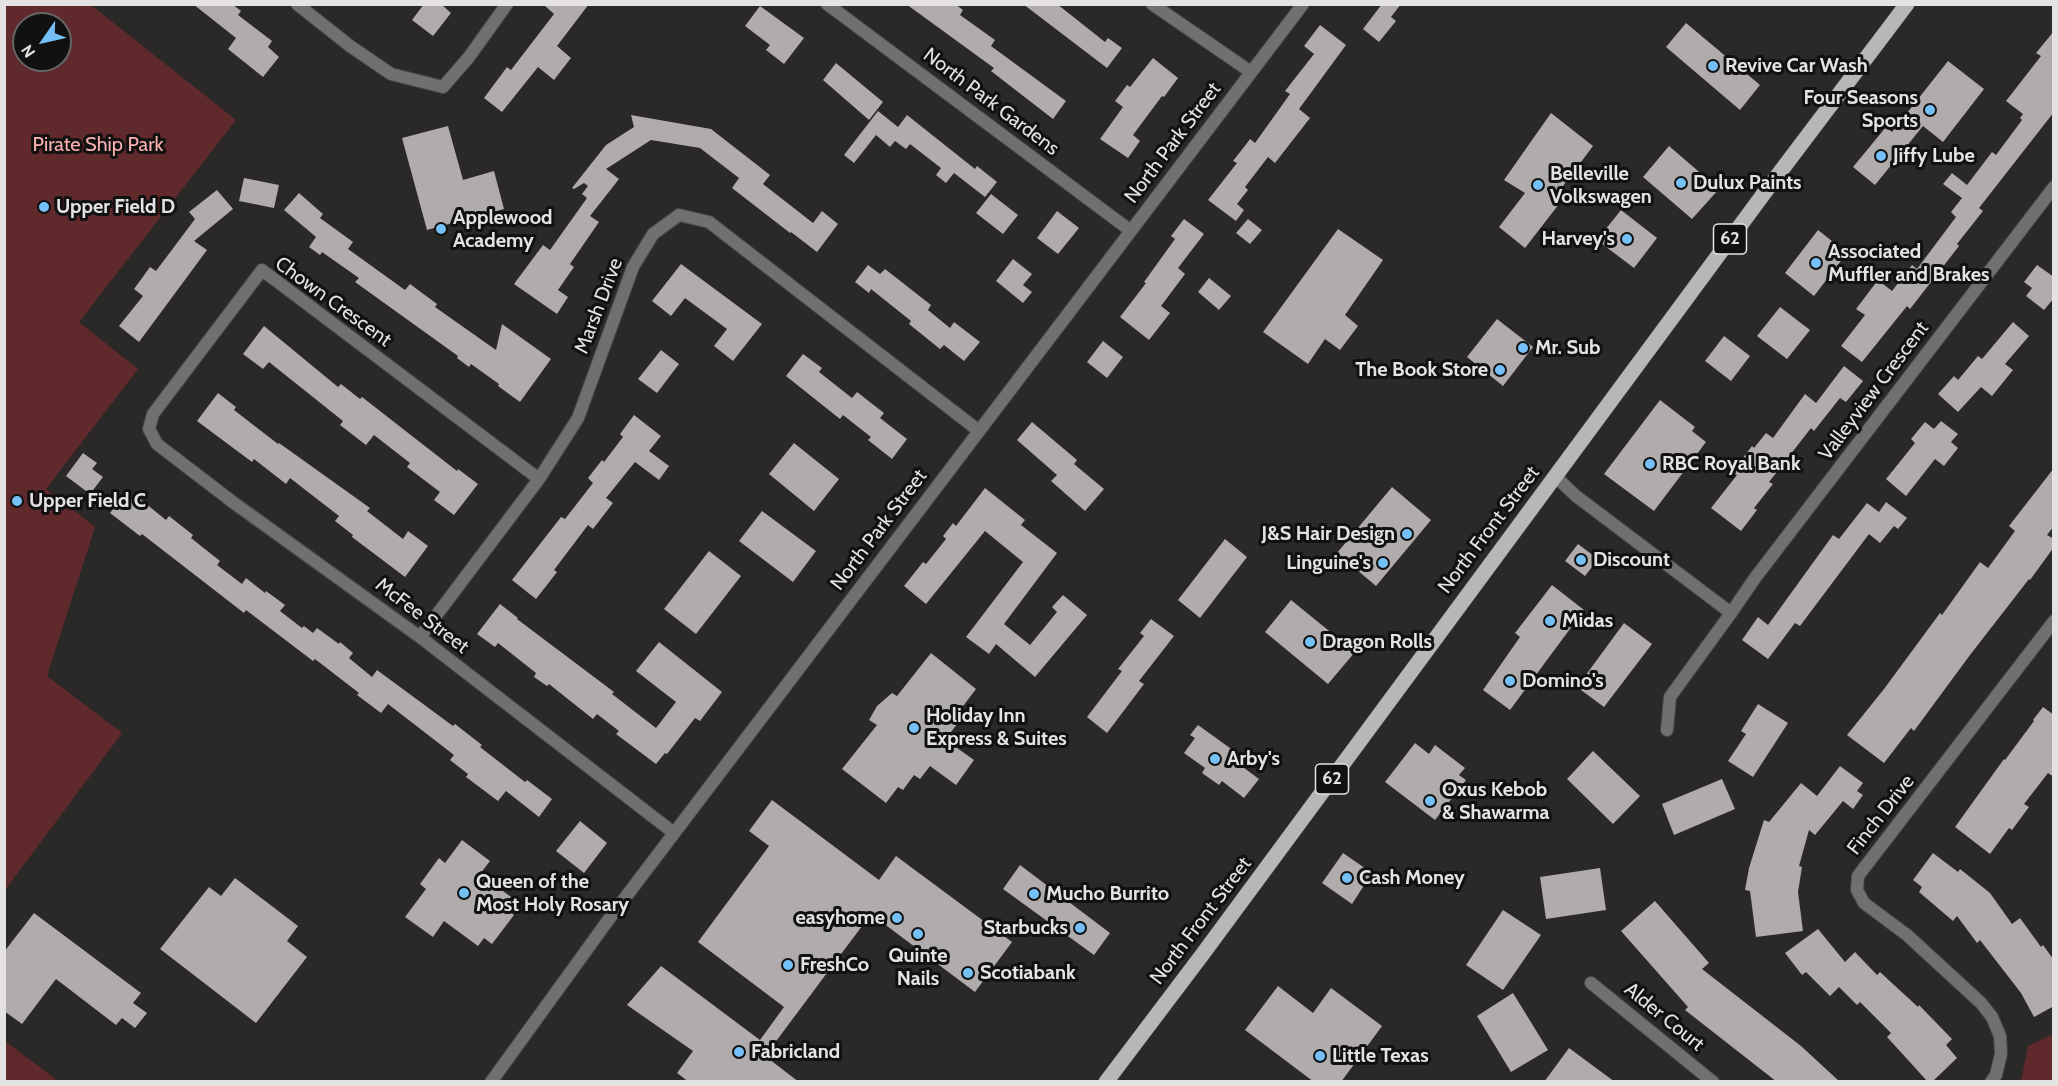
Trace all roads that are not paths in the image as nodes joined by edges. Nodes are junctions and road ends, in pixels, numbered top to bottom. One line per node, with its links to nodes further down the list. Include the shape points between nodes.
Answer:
1 (297, 4): 2 (street, via 392,74 443,87)
2 (507, 4)
3 (827, 4): 9 (street, North Park Gardens)
4 (1152, 4): 7 (street)
5 (1303, 4): 7 (street, North Park Street)
6 (1907, 4): 12 (main road, North Front Street / 62)
7 (1251, 72): 9 (street, North Park Street)
8 (2054, 187): 14 (street, Valleyview Crescent)
9 (1131, 231): 11 (street, North Park Street)
10 (149, 429): 13 (street, Chown Crescent, via 153,414 262,270); 16 (street, McFee Street, via 157,444)
11 (979, 431): 13 (street, Marsh Drive, via 709,222 679,215 653,234 633,267 578,418); 18 (street, North Park Street)
12 (1555, 476): 14 (street); 21 (main road, North Front Street / 62)
13 (539, 479): 16 (street, Marsh Drive)
14 (1731, 613): 17 (street, Valleyview Crescent, via 1670,697)
15 (2054, 621): 23 (street, Finch Drive, via 1858,876 1857,890 1864,903 1907,935 1992,1017 2000,1036 2001,1054)
16 (420, 637): 18 (street, McFee Street)
17 (1667, 730)
18 (674, 834): 20 (street, North Park Street)
19 (1591, 983): 22 (street, Alder Court)
20 (490, 1082)
21 (1106, 1082)
22 (1713, 1082)
23 (1991, 1082)

